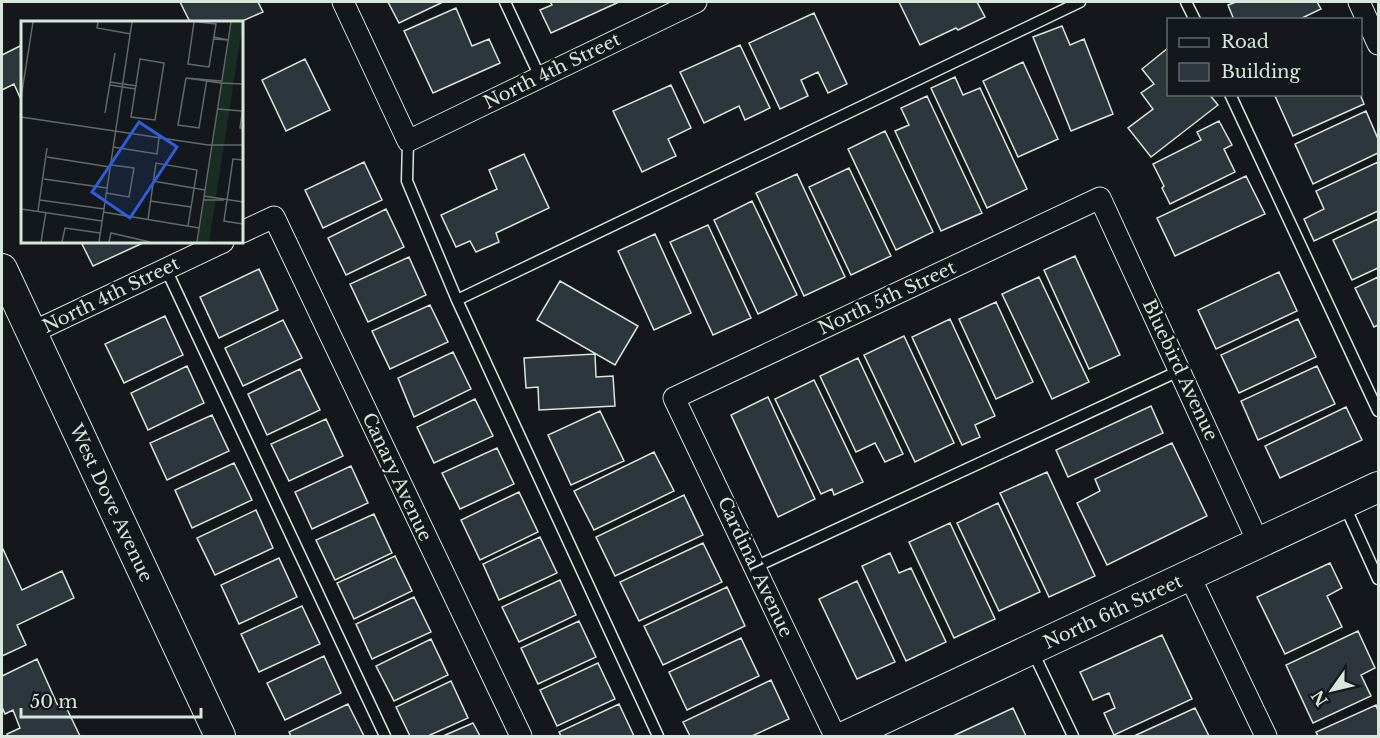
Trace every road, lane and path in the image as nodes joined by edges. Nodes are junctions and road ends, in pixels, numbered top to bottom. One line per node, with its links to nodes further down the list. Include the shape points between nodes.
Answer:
1 (343, 2): 12 (street)
2 (505, 2): 10 (lane)
3 (696, 2): 7 (street, North 4th Street)
4 (1080, 2): 18 (lane)
5 (1186, 2): 8 (lane)
6 (1359, 2): 9 (street)
7 (672, 7): 10 (street, North 4th Street)
8 (1194, 18)
9 (1378, 44)
10 (540, 77): 12 (street, North 4th Street)
11 (1231, 96): 22 (lane)
12 (408, 141): 18 (lane, via 407,181)
13 (1100, 198): 20 (street, Bluebird Avenue); 21 (street, North 5th Street)
14 (243, 232): 33 (street, Canary Avenue, via 274,217)
15 (221, 243): 17 (street, North 4th Street)
16 (2, 268): 19 (street, West Dove Avenue)
17 (166, 269): 19 (street, North 4th Street); 32 (lane)
18 (457, 300): 34 (lane)
19 (31, 333): 31 (street, West Dove Avenue)
20 (1181, 370): 25 (street, Bluebird Avenue); 26 (lane)
21 (674, 398): 26 (street, Cardinal Avenue)
22 (1378, 411)
23 (1378, 487): 24 (street, North 6th Street)
24 (1344, 504): 25 (street, North 6th Street); 28 (lane)
25 (1259, 544): 27 (street, North 6th Street)
26 (755, 567): 35 (street, Cardinal Avenue)
27 (1190, 577): 29 (street, North 6th Street); 38 (street)
28 (1378, 579)
29 (1032, 650): 30 (street, North 6th Street); 37 (lane)
30 (879, 730): 36 (street, North 6th Street)
31 (220, 736)
32 (384, 736)
33 (521, 736)
34 (658, 736)
35 (835, 736)
36 (846, 736)
37 (1073, 736)
38 (1266, 736)

